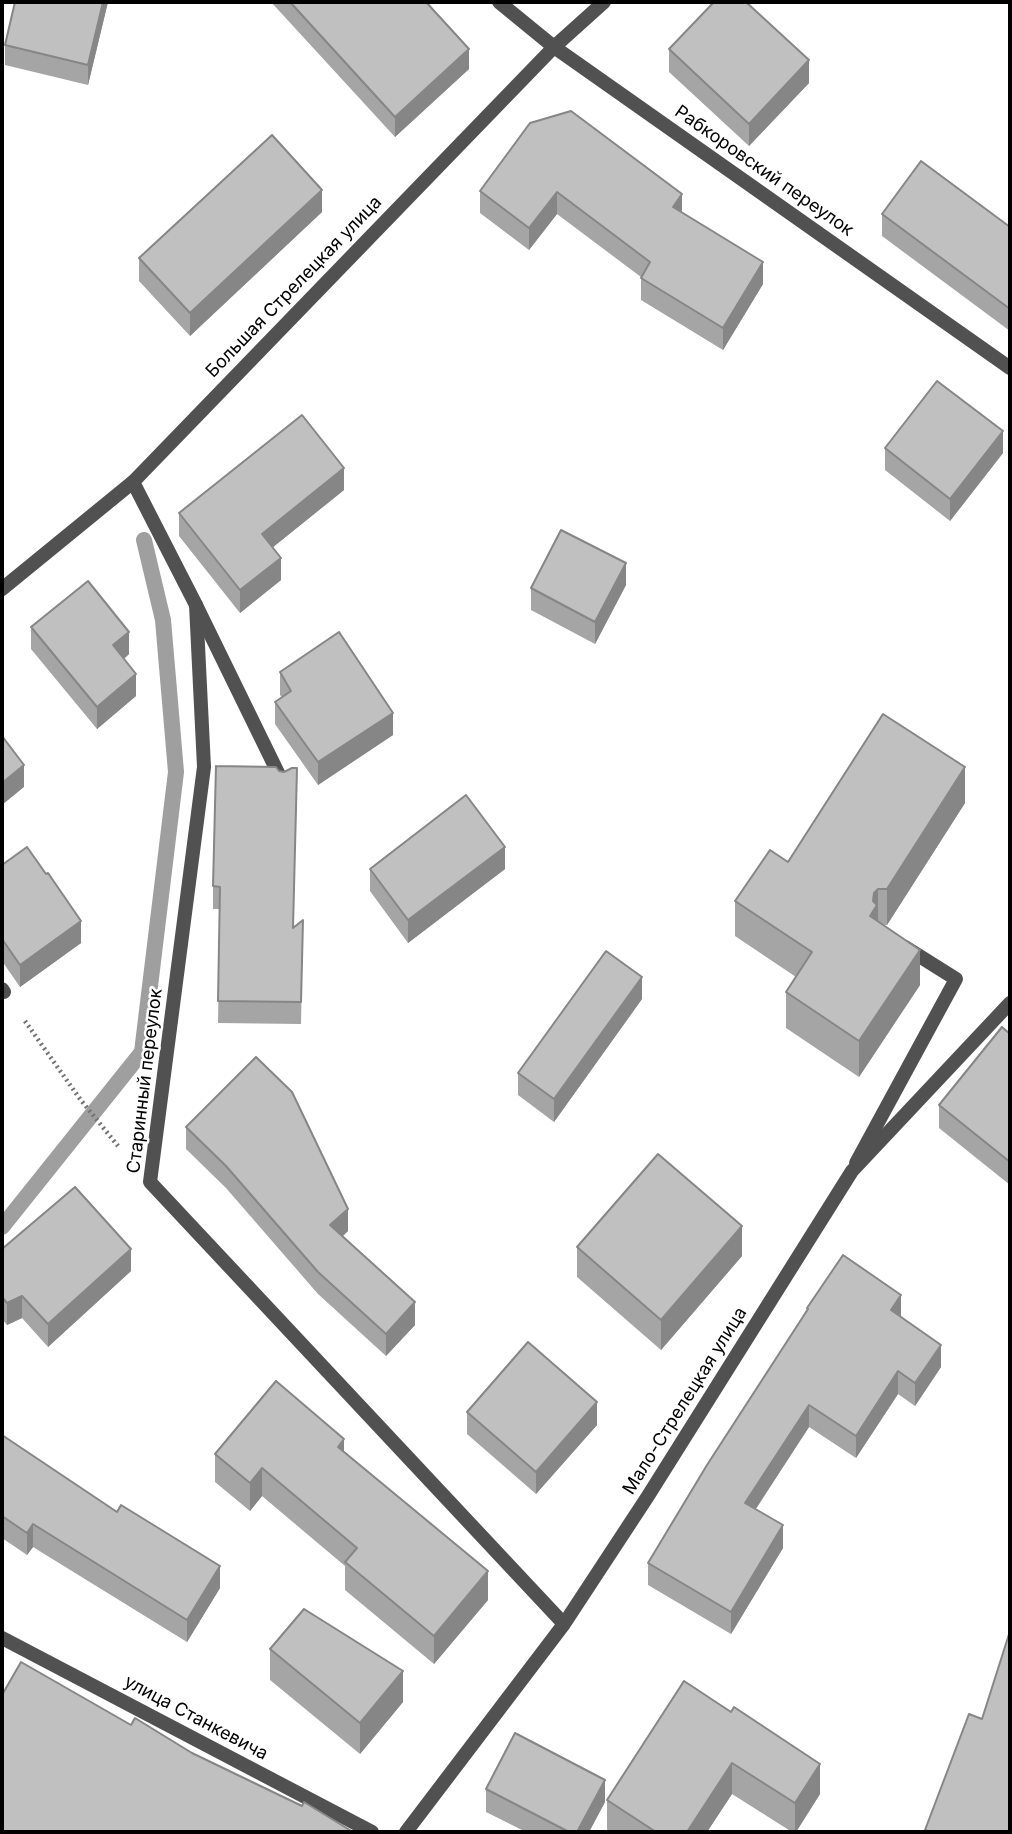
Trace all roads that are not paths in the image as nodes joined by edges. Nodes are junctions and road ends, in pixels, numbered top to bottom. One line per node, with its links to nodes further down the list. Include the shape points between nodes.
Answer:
1 (499, 2): 3 (street, Рабкоровский переулок)
2 (604, 2): 3 (street, Большая Стрелецкая улица)
3 (554, 47): 4 (street, Рабкоровский переулок); 5 (street, Большая Стрелецкая улица)
4 (1010, 368)
5 (132, 482): 6 (street, Большая Стрелецкая улица); 7 (street, Старинный переулок)
6 (2, 589)
7 (196, 605): 8 (street); 12 (street, Старинный переулок, via 204,767 150,1182)
8 (284, 785)
9 (893, 940): 11 (street, via 956,979)
10 (1010, 1003): 11 (street, Мало-Стрелецкая улица)
11 (852, 1171): 12 (street, Мало-Стрелецкая улица)
12 (564, 1624): 15 (street, Мало-Стрелецкая улица)
13 (2, 1638): 14 (street, улица Станкевича)
14 (372, 1832)
15 (406, 1832)

